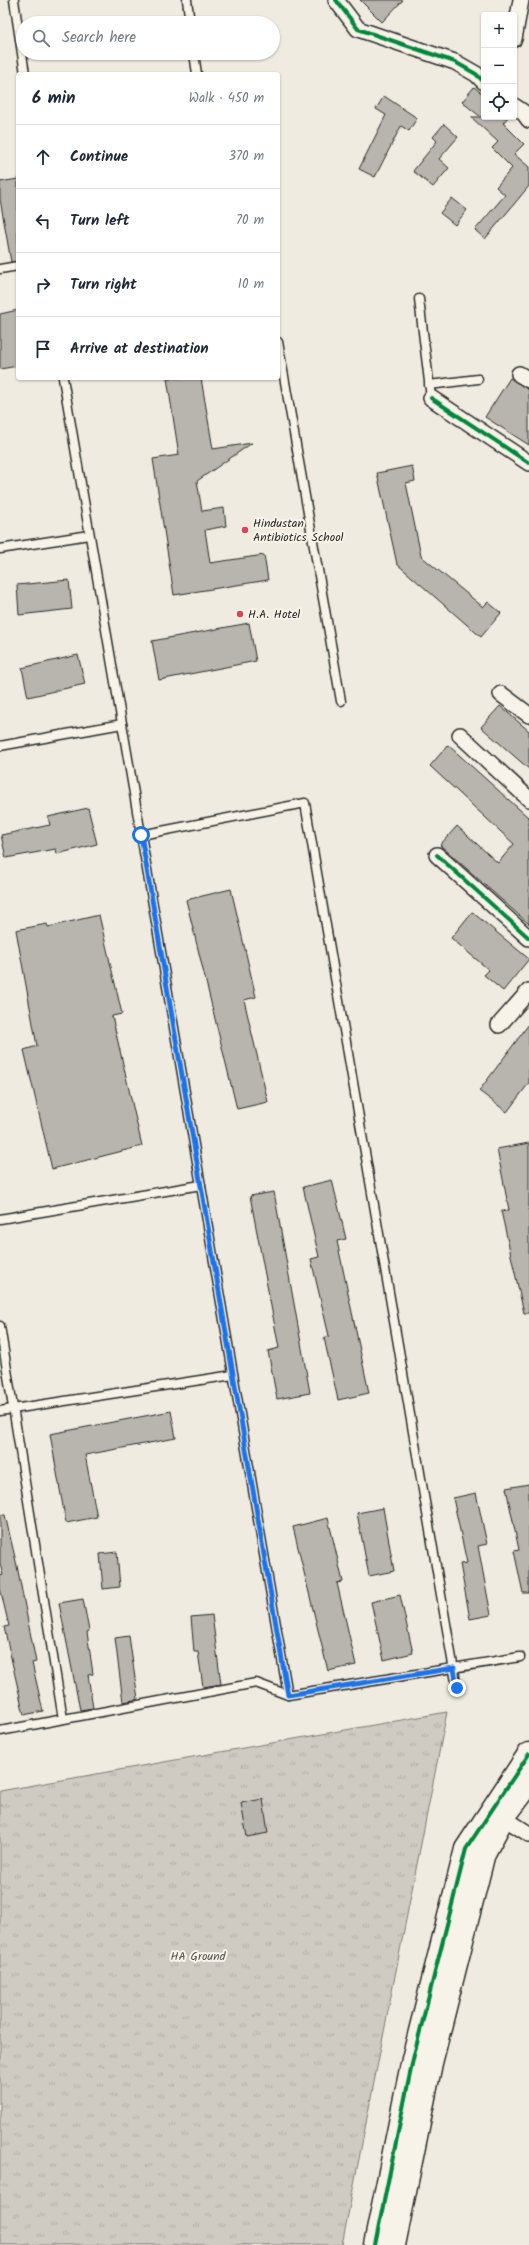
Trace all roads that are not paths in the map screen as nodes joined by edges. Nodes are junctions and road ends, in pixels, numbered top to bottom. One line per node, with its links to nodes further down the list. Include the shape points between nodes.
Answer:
1 (14, 0): 5 (lane)
2 (187, 0): 6 (lane)
3 (336, 0): 12 (street, via 358,29 455,62)
4 (521, 0): 7 (street)
5 (16, 16)
6 (189, 16)
7 (517, 22)
8 (23, 60): 10 (lane)
9 (195, 60): 11 (lane)
10 (25, 72)
11 (197, 72)
12 (481, 79)
13 (517, 108): 14 (street)
14 (529, 120)
15 (16, 266): 16 (lane)
16 (0, 269)
17 (420, 298): 21 (lane)
18 (280, 353): 26 (lane)
19 (478, 379): 21 (lane)
20 (63, 380): 23 (lane)
21 (430, 392): 22 (street)
22 (529, 463)
23 (89, 535): 24 (lane); 28 (lane)
24 (0, 549)
25 (501, 694): 27 (street)
26 (341, 701)
27 (529, 715)
28 (122, 724): 30 (lane); 32 (lane)
29 (460, 735): 31 (street)
30 (0, 746)
31 (529, 799)
32 (141, 835): 37 (lane); 45 (lane, via 305,803)
33 (437, 855): 34 (street)
34 (529, 938)
35 (529, 991): 36 (street)
36 (499, 1025)
37 (201, 1185): 38 (lane); 41 (lane)
38 (0, 1219)
39 (0, 1326): 40 (lane)
40 (1, 1340): 42 (lane)
41 (233, 1375): 42 (lane); 47 (lane)
42 (13, 1408): 43 (lane); 48 (lane)
43 (0, 1411)
44 (520, 1657): 45 (lane)
45 (454, 1668): 46 (lane); 47 (lane)
46 (457, 1688)
47 (288, 1695): 48 (lane, via 256,1683)
48 (63, 1719): 49 (lane)
49 (0, 1731)
50 (529, 1754): 52 (street)
51 (529, 1784): 52 (street)
52 (497, 1814): 53 (street); 54 (street, via 466,1849 413,2059); 55 (street, via 484,1853 431,2063)
53 (529, 1834)
54 (375, 2245)
55 (394, 2245)

